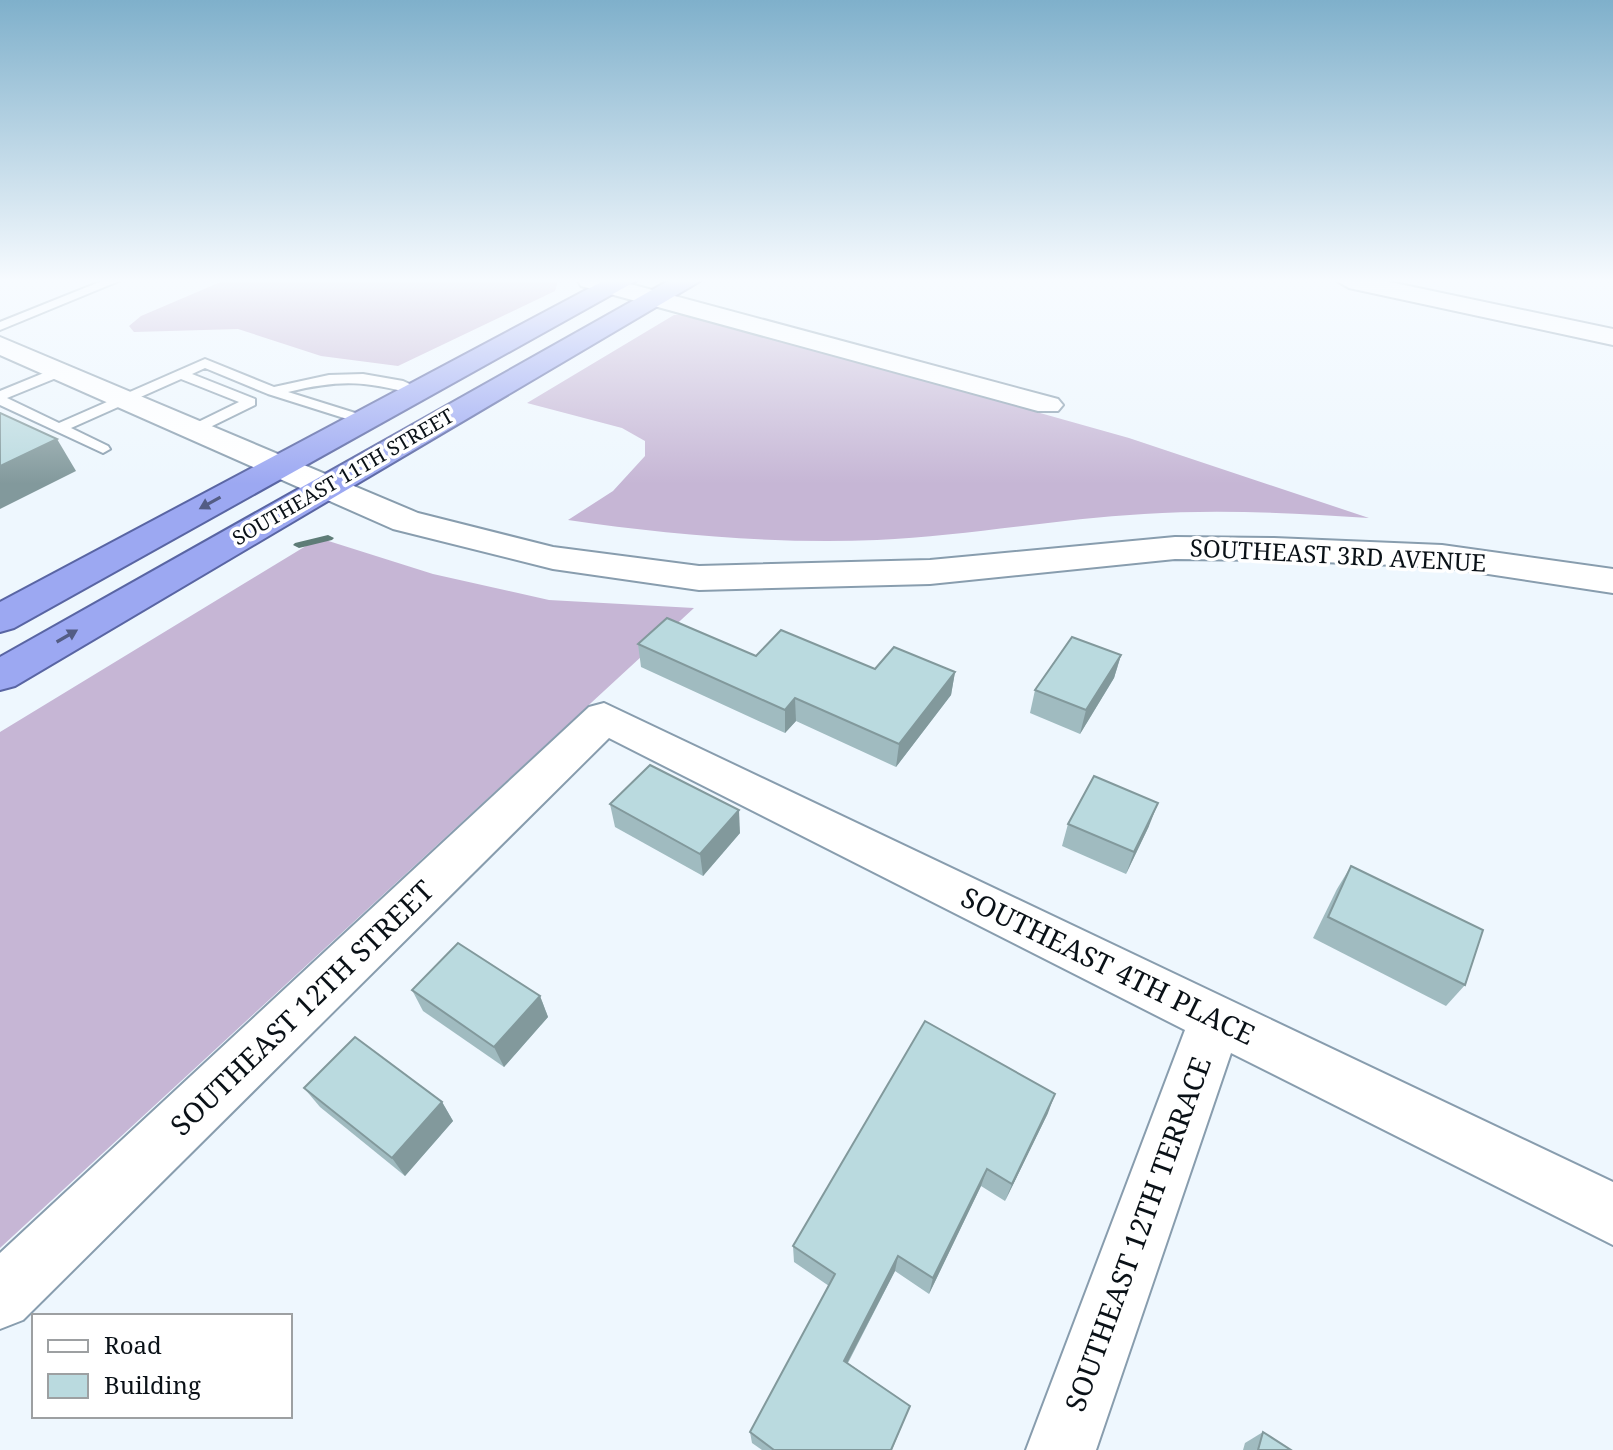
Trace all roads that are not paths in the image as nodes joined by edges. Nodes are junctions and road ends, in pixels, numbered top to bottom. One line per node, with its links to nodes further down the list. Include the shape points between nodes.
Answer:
1 (14, 349): 5 (street, SOUTHEAST 3RD AVENUE)
2 (492, 349): 8 (highway, SOUTHEAST 11TH STREET)
3 (568, 349): 18 (highway, SOUTHEAST 11TH STREET)
4 (837, 349): 12 (street)
5 (61, 371): 9 (lane); 10 (street, SOUTHEAST 3RD AVENUE)
6 (181, 374): 7 (lane, via 205,363); 10 (lane); 11 (lane)
7 (273, 391): 8 (lane, via 340,375 388,379); 11 (lane); 13 (lane)
8 (418, 391): 13 (highway, SOUTHEAST 11TH STREET)
9 (0, 398): 14 (lane)
10 (125, 398): 14 (lane); 15 (street, SOUTHEAST 3RD AVENUE)
11 (250, 402): 15 (lane)
12 (1048, 405)
13 (363, 420): 17 (highway, SOUTHEAST 11TH STREET)
14 (59, 428): 16 (lane)
15 (195, 429): 17 (street, SOUTHEAST 3RD AVENUE)
16 (103, 449)
17 (279, 465): 18 (street, SOUTHEAST 3RD AVENUE); 20 (highway, SOUTHEAST 11TH STREET, one-way to 20)
18 (326, 486): 19 (street, SOUTHEAST 3RD AVENUE, via 406,521 553,558 699,578 870,575 1175,548 1442,556); 21 (highway, SOUTHEAST 11TH STREET, one-way to 18)
19 (1613, 581)
20 (0, 619)
21 (0, 676)
22 (604, 718): 23 (street, SOUTHEAST 4TH PLACE); 25 (street, SOUTHEAST 12TH STREET)
23 (1216, 1018): 24 (street, SOUTHEAST 4TH PLACE); 26 (street, SOUTHEAST 12TH TERRACE)
24 (1613, 1214)
25 (0, 1297)
26 (1061, 1450)

